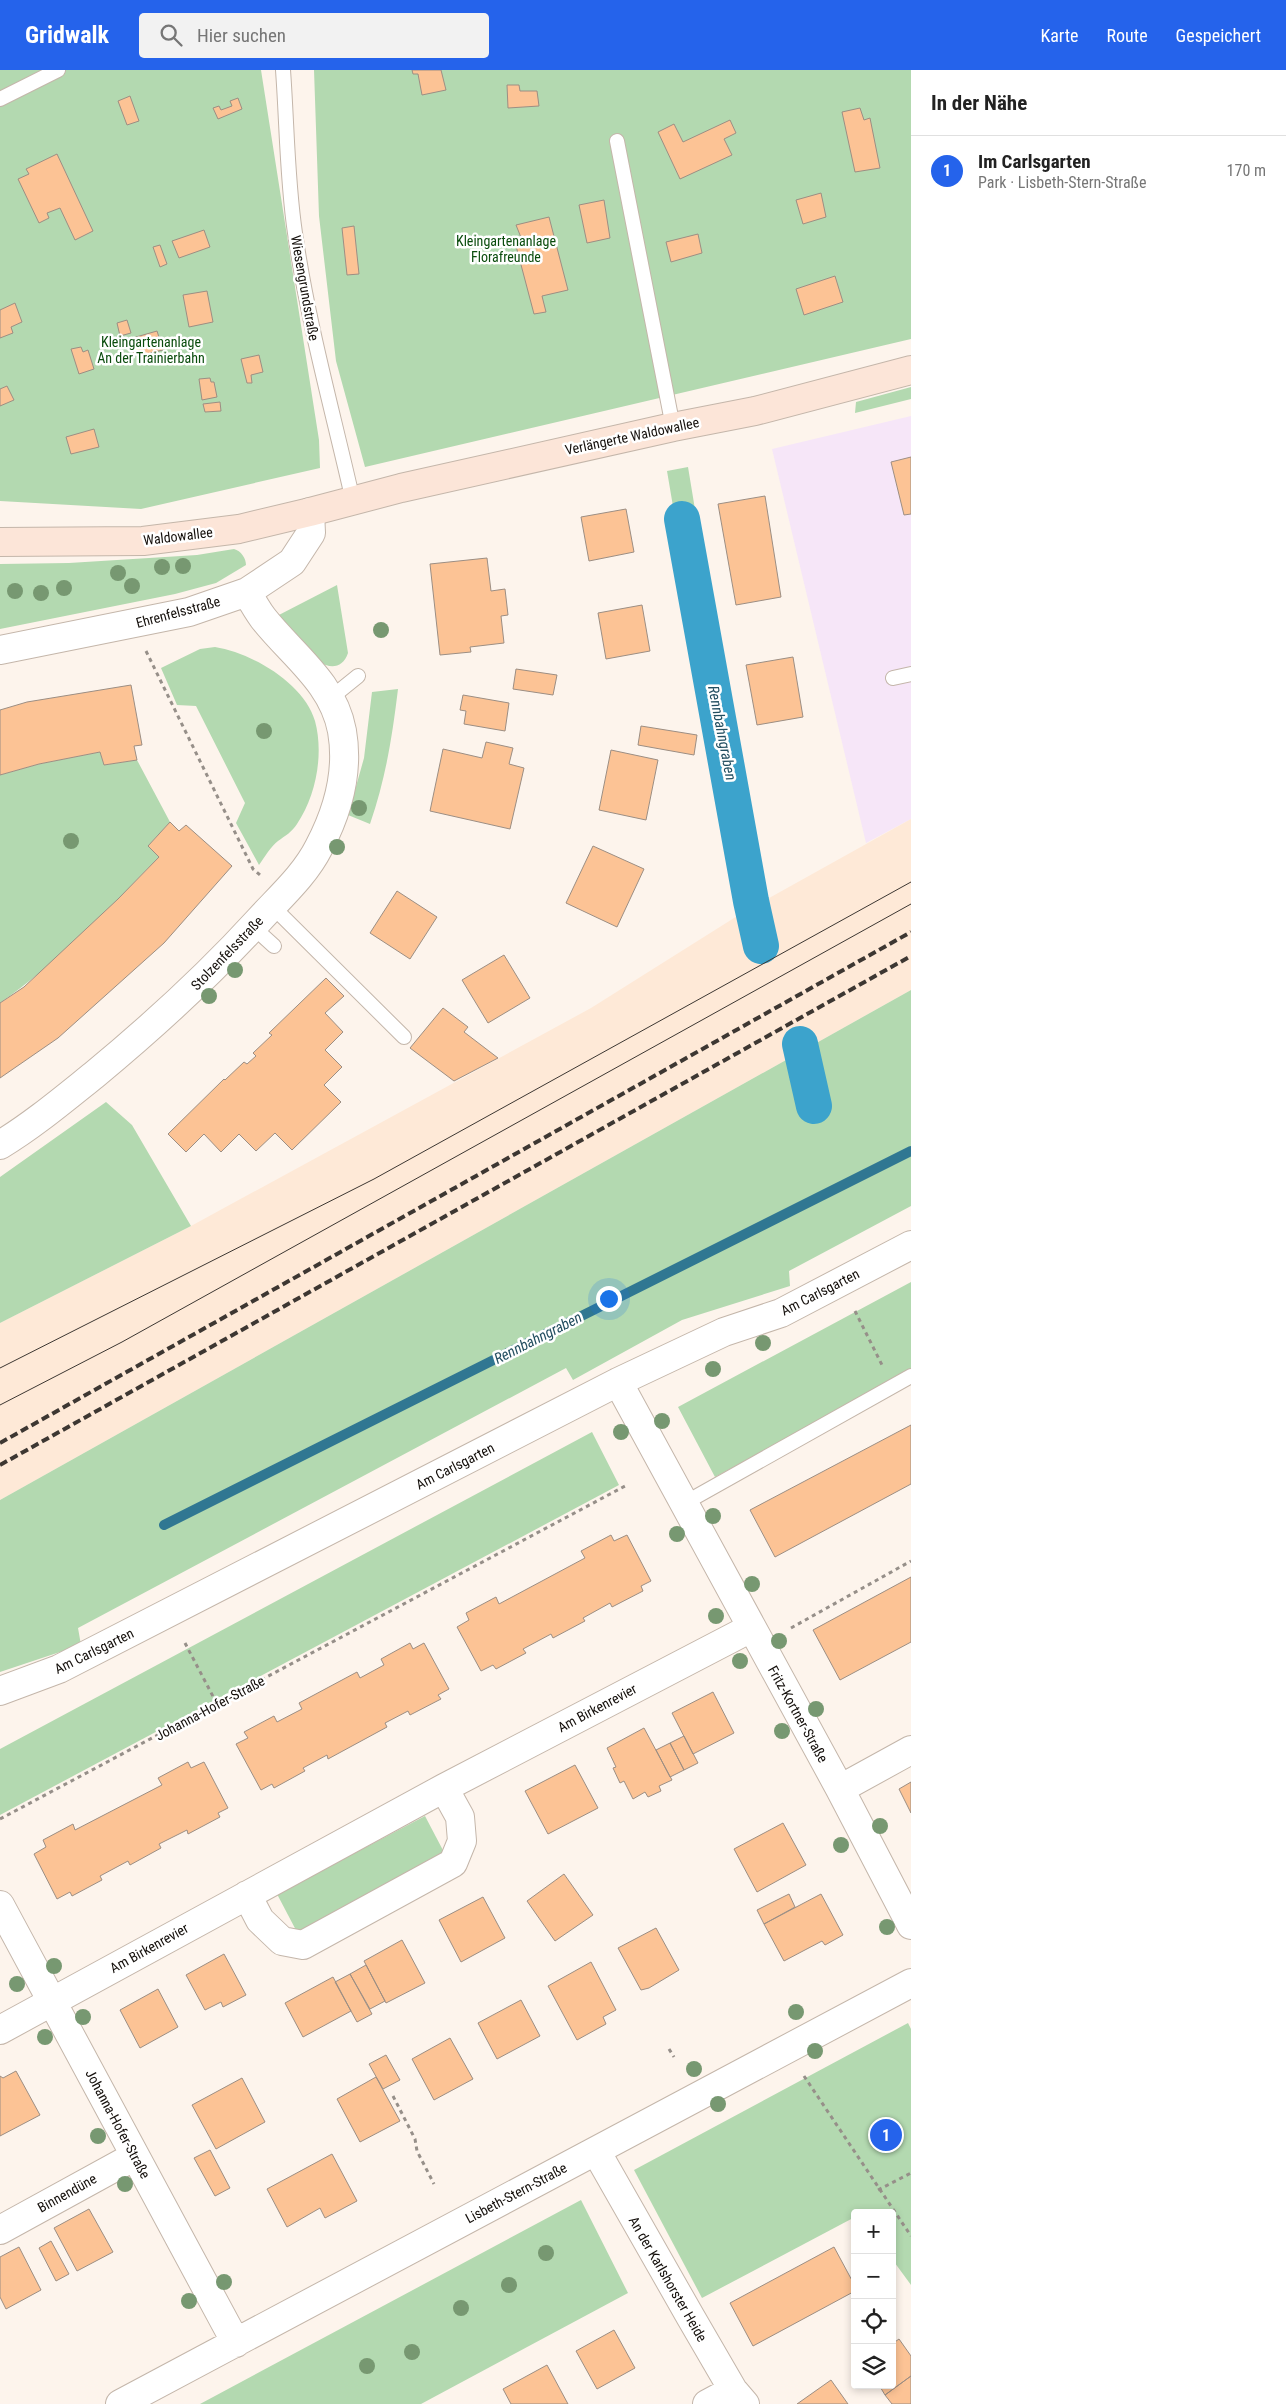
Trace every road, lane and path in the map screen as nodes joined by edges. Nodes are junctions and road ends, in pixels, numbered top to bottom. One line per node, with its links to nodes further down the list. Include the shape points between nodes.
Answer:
1 (58, 70): 3 (lane)
2 (283, 70): 7 (lane, Wiesengrundstraße, via 296,241 327,398)
3 (0, 99)
4 (617, 141): 6 (lane)
5 (911, 370): 6 (street, Verlängerte Waldowallee, via 764,408)
6 (672, 427): 7 (street, Verlängerte Waldowallee)
7 (353, 501): 8 (street, Waldowallee)
8 (310, 512): 9 (street, Waldowallee, via 239,528 143,541); 10 (street, Ehrenfelsstraße, via 311,533 292,562)
9 (0, 542)
10 (248, 592): 11 (street, Ehrenfelsstraße, via 190,612); 16 (street, Stolzenfelsstraße, via 261,616)
11 (138, 624): 12 (street, Ehrenfelsstraße); 17 (path, via 147,653 253,869)
12 (0, 650)
13 (911, 674): 15 (lane)
14 (358, 676): 16 (lane)
15 (893, 678)
16 (332, 697): 17 (street, Stolzenfelsstraße, via 342,730 344,764 340,796 319,848)
17 (278, 899): 18 (street, Stolzenfelsstraße); 20 (lane)
18 (253, 927): 19 (lane); 21 (street, Stolzenfelsstraße, via 195,987 133,1042 67,1097)
19 (274, 946)
20 (404, 1037)
21 (0, 1145)
22 (911, 1245): 25 (street, Am Carlsgarten, via 781,1313 724,1332)
23 (853, 1307): 26 (path)
24 (911, 1376): 26 (lane)
25 (618, 1382): 28 (street, Fritz-Kortner-Straße); 33 (street, Am Carlsgarten, via 68,1665)
26 (893, 1386): 28 (lane)
27 (627, 1485): 34 (path, Johanna-Hofer-Straße)
28 (684, 1504): 30 (street, Fritz-Kortner-Straße)
29 (911, 1561): 31 (path)
30 (751, 1628): 36 (street, Am Birkenrevier); 37 (street, Fritz-Kortner-Straße)
31 (791, 1628)
32 (185, 1643): 34 (path)
33 (0, 1691)
34 (217, 1704): 38 (path, Johanna-Hofer-Straße)
35 (911, 1750): 37 (street)
36 (444, 1788): 39 (street, Am Birkenrevier); 39 (street, via 460,1816 462,1841 453,1863 303,1945 282,1941 260,1920)
37 (840, 1788): 41 (street, Fritz-Kortner-Straße)
38 (0, 1819)
39 (246, 1895): 43 (street, Am Birkenrevier)
40 (0, 1905): 43 (street, Johanna-Hofer-Straße)
41 (911, 1925)
42 (911, 1983): 49 (street, Lisbeth-Stern-Straße)
43 (52, 2002): 44 (street, Am Birkenrevier); 50 (street, Johanna-Hofer-Straße)
44 (0, 2030)
45 (670, 2049): 46 (path)
46 (674, 2056)
47 (802, 2074): 53 (path)
48 (393, 2096): 52 (path)
49 (596, 2151): 56 (street, Lisbeth-Stern-Straße); 57 (street, An der Karlshorster Heide)
50 (135, 2156): 54 (street, Binnendüne); 56 (street, Johanna-Hofer-Straße)
51 (911, 2172): 53 (path)
52 (434, 2184)
53 (878, 2190): 55 (path)
54 (0, 2230)
55 (911, 2236)
56 (236, 2343): 58 (street, Lisbeth-Stern-Straße)
57 (739, 2397): 59 (street)
58 (120, 2404)
59 (707, 2404)

